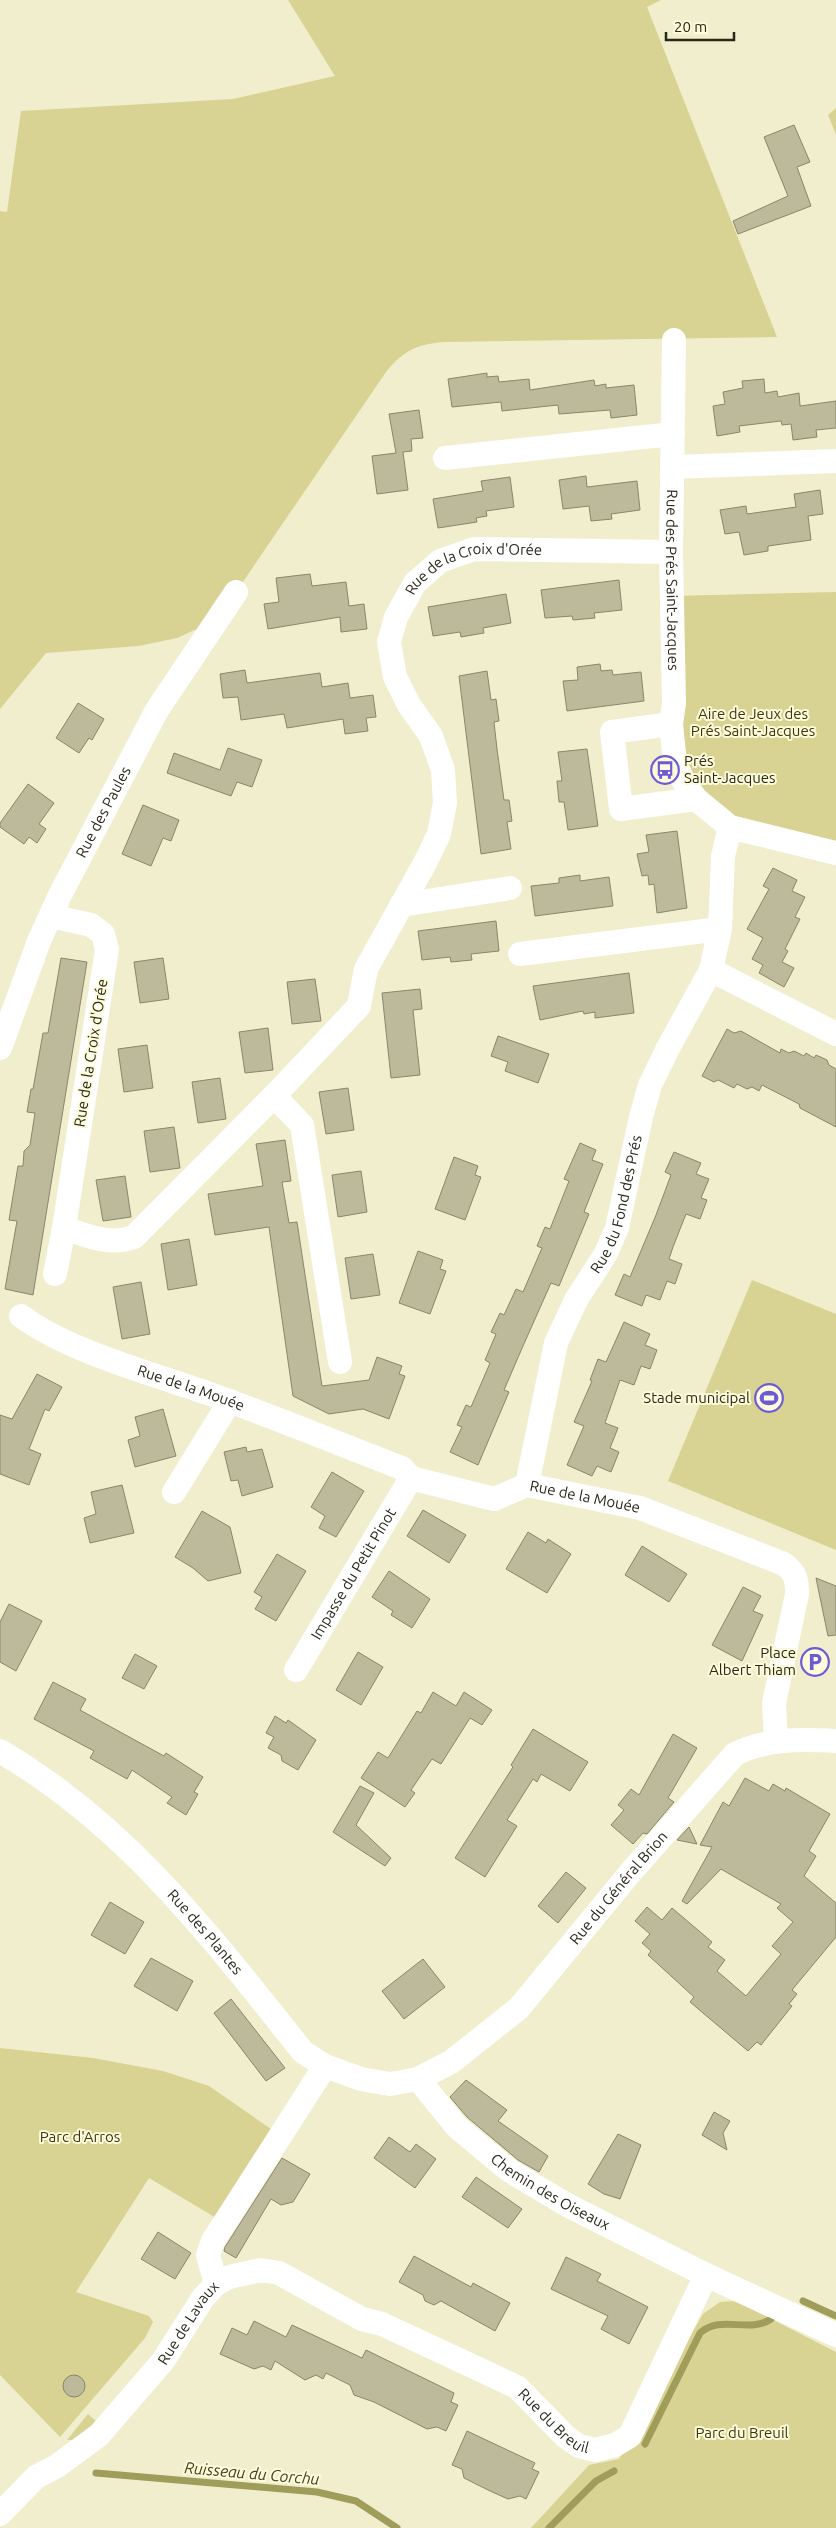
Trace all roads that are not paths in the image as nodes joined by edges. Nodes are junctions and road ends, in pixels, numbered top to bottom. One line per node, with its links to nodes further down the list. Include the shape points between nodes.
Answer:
1 (674, 340): 2 (street, Rue des Prés Saint-Jacques)
2 (673, 434): 3 (street); 5 (street, Rue des Prés Saint-Jacques)
3 (445, 458)
4 (836, 461): 5 (street)
5 (672, 467): 6 (street, Rue des Prés Saint-Jacques)
6 (671, 552): 8 (street, Rue des Prés Saint-Jacques, via 674,703); 13 (street, Rue de la Croix d'Orée, via 474,549 440,561 415,583 396,617 389,642 395,677 409,705 431,736 443,770 446,803 439,834)
7 (236, 592): 14 (street, Rue des Paules, via 157,710)
8 (671, 724): 9 (street, Rue des Prés Saint-Jacques, via 676,764); 9 (street, via 612,732 621,809)
9 (696, 799): 10 (street, Rue des Prés Saint-Jacques)
10 (730, 827): 11 (street, Rue des Prés Saint-Jacques); 15 (street, Rue du Fond des Prés, via 723,856)
11 (836, 854)
12 (510, 888): 13 (street)
13 (400, 905): 20 (street, Rue de la Croix d'Orée, via 366,969 359,1006)
14 (51, 916): 19 (street, Rue des Paules); 21 (street, Rue de la Croix d'Orée, via 91,924 103,934 107,949)
15 (720, 929): 16 (street); 17 (street, Rue du Fond des Prés)
16 (520, 954)
17 (711, 970): 18 (street); 27 (street, Rue du Fond des Prés, via 650,1085 617,1228 556,1343)
18 (836, 1034)
19 (0, 1048)
20 (274, 1096): 21 (street, Rue de la Croix d'Orée, via 134,1237 121,1242 105,1241); 24 (street, via 302,1125)
21 (64, 1228): 22 (street, Rue de la Croix d'Orée)
22 (55, 1274)
23 (21, 1316): 25 (street, Rue de la Mouée, via 40,1330 115,1361)
24 (340, 1362)
25 (230, 1401): 26 (street, Rue de la Mouée, via 402,1468); 28 (street)
26 (411, 1478): 27 (street, Rue de la Mouée, via 494,1499); 29 (street, Impasse du Petit Pinot)
27 (527, 1485): 30 (street, Rue de la Mouée, via 640,1508 784,1564 793,1571 797,1594 774,1703)
28 (174, 1492)
29 (296, 1670)
30 (776, 1741): 31 (street, Rue du Général Brion); 34 (street, Rue du Général Brion, via 754,1745 735,1754 630,1873 519,2008 451,2062)
31 (836, 1741)
32 (0, 1751): 33 (street, Rue des Plantes, via 73,1798 168,1887 303,2052)
33 (325, 2066): 34 (street, Rue des Plantes, via 361,2079 390,2084); 36 (street, Rue de Lavaux, via 213,2241 208,2256)
34 (418, 2079): 35 (street, Chemin des Oiseaux, via 457,2127 510,2171 567,2205)
35 (706, 2275): 36 (street, Rue du Breuil, via 630,2436 595,2450 579,2446 566,2437 516,2387 382,2324 362,2319 279,2273 245,2272); 37 (street)
36 (216, 2284): 38 (street, Rue de Lavaux, via 156,2368 100,2435 36,2477)
37 (836, 2335)
38 (0, 2514)

